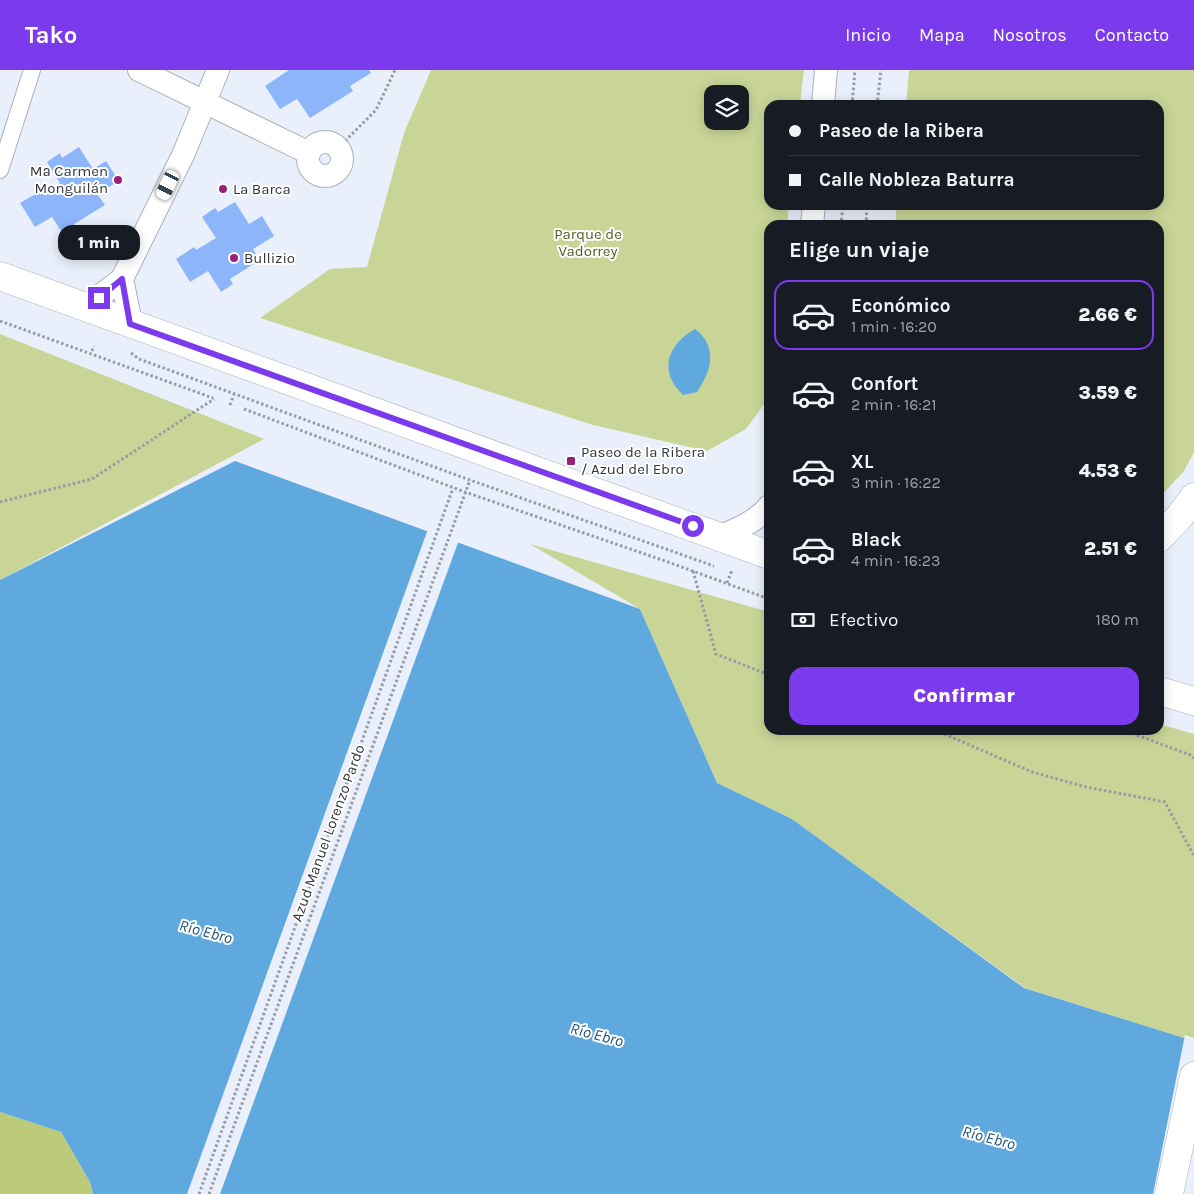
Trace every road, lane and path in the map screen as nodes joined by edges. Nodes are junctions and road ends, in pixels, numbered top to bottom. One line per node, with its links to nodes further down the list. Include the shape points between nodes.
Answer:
1 (32, 70): 13 (street)
2 (139, 70): 11 (street)
3 (218, 70): 11 (street)
4 (395, 70): 12 (path, via 376,110)
5 (826, 70): 8 (street)
6 (855, 70): 9 (path)
7 (881, 70): 10 (path)
8 (823, 100)
9 (852, 100)
10 (878, 100)
11 (205, 102): 12 (street, via 309,153 319,143 330,143); 15 (street, via 184,153)
12 (338, 148)
13 (0, 170)
14 (0, 276): 16 (main road)
15 (122, 279): 16 (street); 18 (street)
16 (85, 307): 18 (main road)
17 (0, 321): 28 (path, via 214,399 92,479)
18 (127, 336): 21 (path, via 138,359); 31 (main road)
19 (94, 346): 20 (path)
20 (92, 351)
21 (234, 394): 22 (path); 24 (path)
22 (230, 405)
23 (244, 409): 25 (path)
24 (470, 480): 26 (path, Azud Manuel Lorenzo Pardo); 34 (path)
25 (453, 488): 26 (path); 49 (path, Azud Manuel Lorenzo Pardo)
26 (466, 492): 38 (path); 50 (path, Azud Manuel Lorenzo Pardo)
27 (1194, 497): 30 (main road)
28 (0, 502)
29 (764, 512): 31 (street)
30 (1164, 533)
31 (721, 536): 32 (main road)
32 (764, 553)
33 (735, 562): 36 (path)
34 (716, 566)
35 (724, 568): 36 (path)
36 (732, 569): 37 (path); 39 (path)
37 (737, 570)
38 (693, 571): 39 (path); 41 (path, via 716,654)
39 (726, 583): 40 (path)
40 (764, 597)
41 (764, 673)
42 (1164, 692): 43 (main road)
43 (1194, 701)
44 (947, 735): 47 (path, via 1032,772 1086,788 1165,802)
45 (1136, 735): 46 (path)
46 (1194, 759)
47 (1194, 856)
48 (1194, 1076): 51 (main road)
49 (198, 1194)
50 (209, 1194)
51 (1169, 1194)

